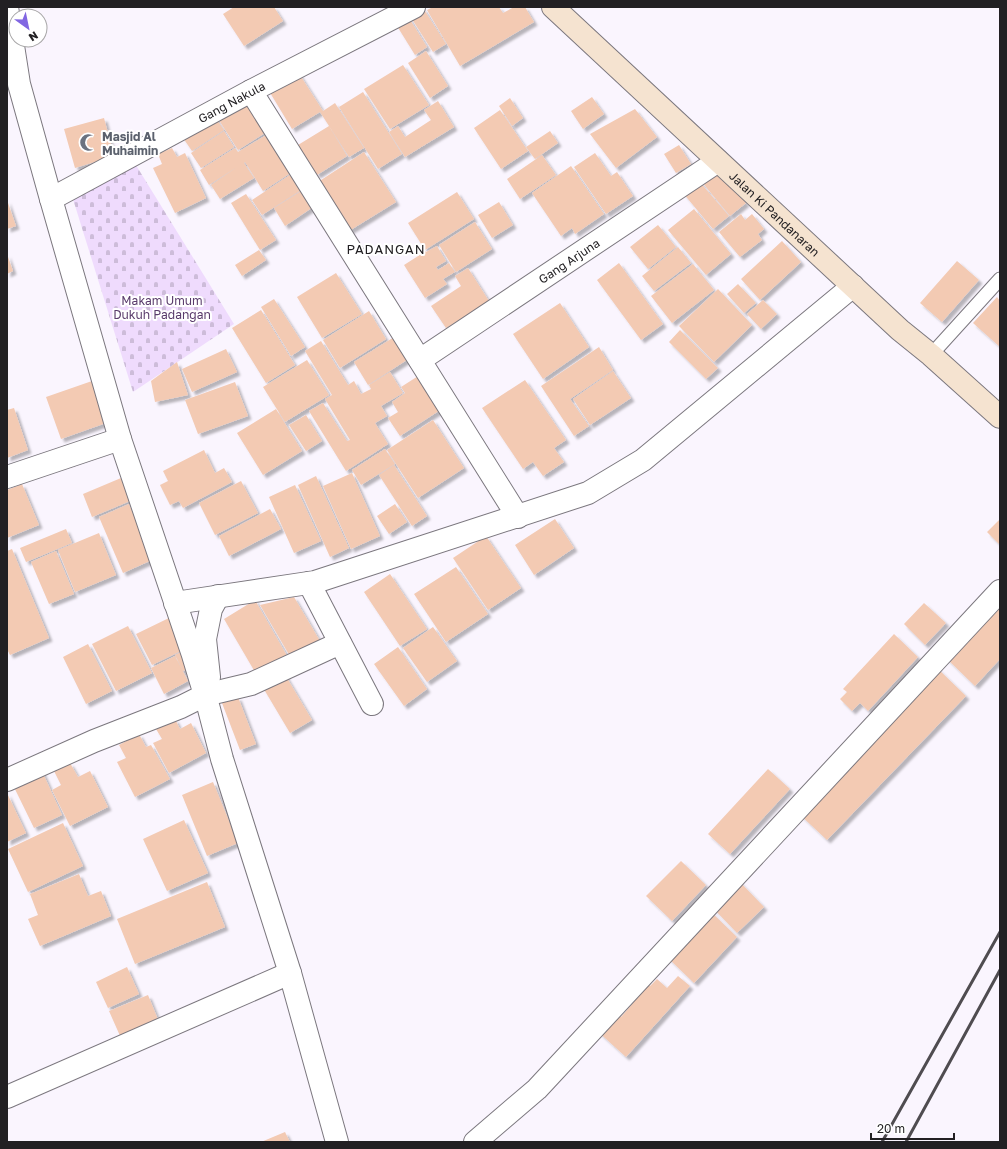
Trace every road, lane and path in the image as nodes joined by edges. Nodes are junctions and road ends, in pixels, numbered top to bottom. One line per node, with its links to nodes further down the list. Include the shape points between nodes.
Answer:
1 (7, 7): 4 (street)
2 (414, 7): 5 (street, Gang Nakula)
3 (553, 7): 6 (main road, Jalan Ki Pandanaran)
4 (13, 86): 7 (street)
5 (251, 91): 7 (street, Gang Nakula); 11 (street)
6 (718, 161): 9 (main road, Jalan Ki Pandanaran); 11 (street, Gang Arjuna)
7 (51, 198): 13 (street)
8 (1000, 279): 10 (lane)
9 (852, 286): 10 (main road, Jalan Ki Pandanaran); 15 (street, via 643,460 588,493)
10 (931, 355): 12 (main road, Jalan Ki Pandanaran)
11 (420, 360): 15 (street)
12 (1000, 417)
13 (120, 439): 14 (street); 19 (street)
14 (7, 477)
15 (518, 517): 16 (street)
16 (309, 583): 18 (street); 20 (street)
17 (1000, 591): 27 (street, via 537,1089)
18 (218, 596): 19 (street); 21 (street, via 211,609 205,639 209,677)
19 (175, 603): 21 (street)
20 (340, 643): 21 (street, via 251,684); 22 (street)
21 (204, 695): 23 (street); 24 (street)
22 (372, 704)
23 (7, 780)
24 (290, 973): 25 (street); 26 (street)
25 (7, 1097)
26 (337, 1142)
27 (475, 1142)

